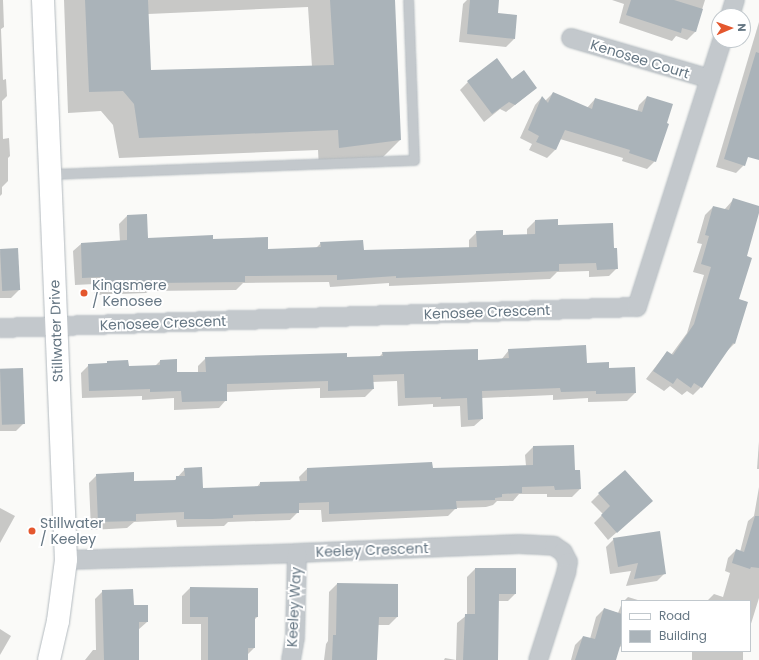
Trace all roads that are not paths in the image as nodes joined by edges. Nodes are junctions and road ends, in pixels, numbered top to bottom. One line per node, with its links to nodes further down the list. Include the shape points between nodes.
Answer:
1 (44, 0): 6 (street, Stillwater Drive)
2 (408, 0): 6 (lane, via 414,160)
3 (571, 38): 5 (street, Kenosee Court)
4 (720, 48): 5 (street, Kenosee Crescent)
5 (710, 79): 7 (street, Kenosee Crescent, via 638,307)
6 (49, 174): 7 (street, Stillwater Drive)
7 (55, 326): 8 (street); 10 (street, Stillwater Drive)
8 (0, 328)
9 (297, 553): 10 (street, Keeley Crescent); 12 (street, Keeley Way, via 295,637); 13 (street, Keeley Crescent, via 519,544 554,546 563,552 568,562)
10 (66, 560): 11 (street, Stillwater Drive, via 58,621)
11 (49, 660)
12 (291, 660)
13 (538, 660)

